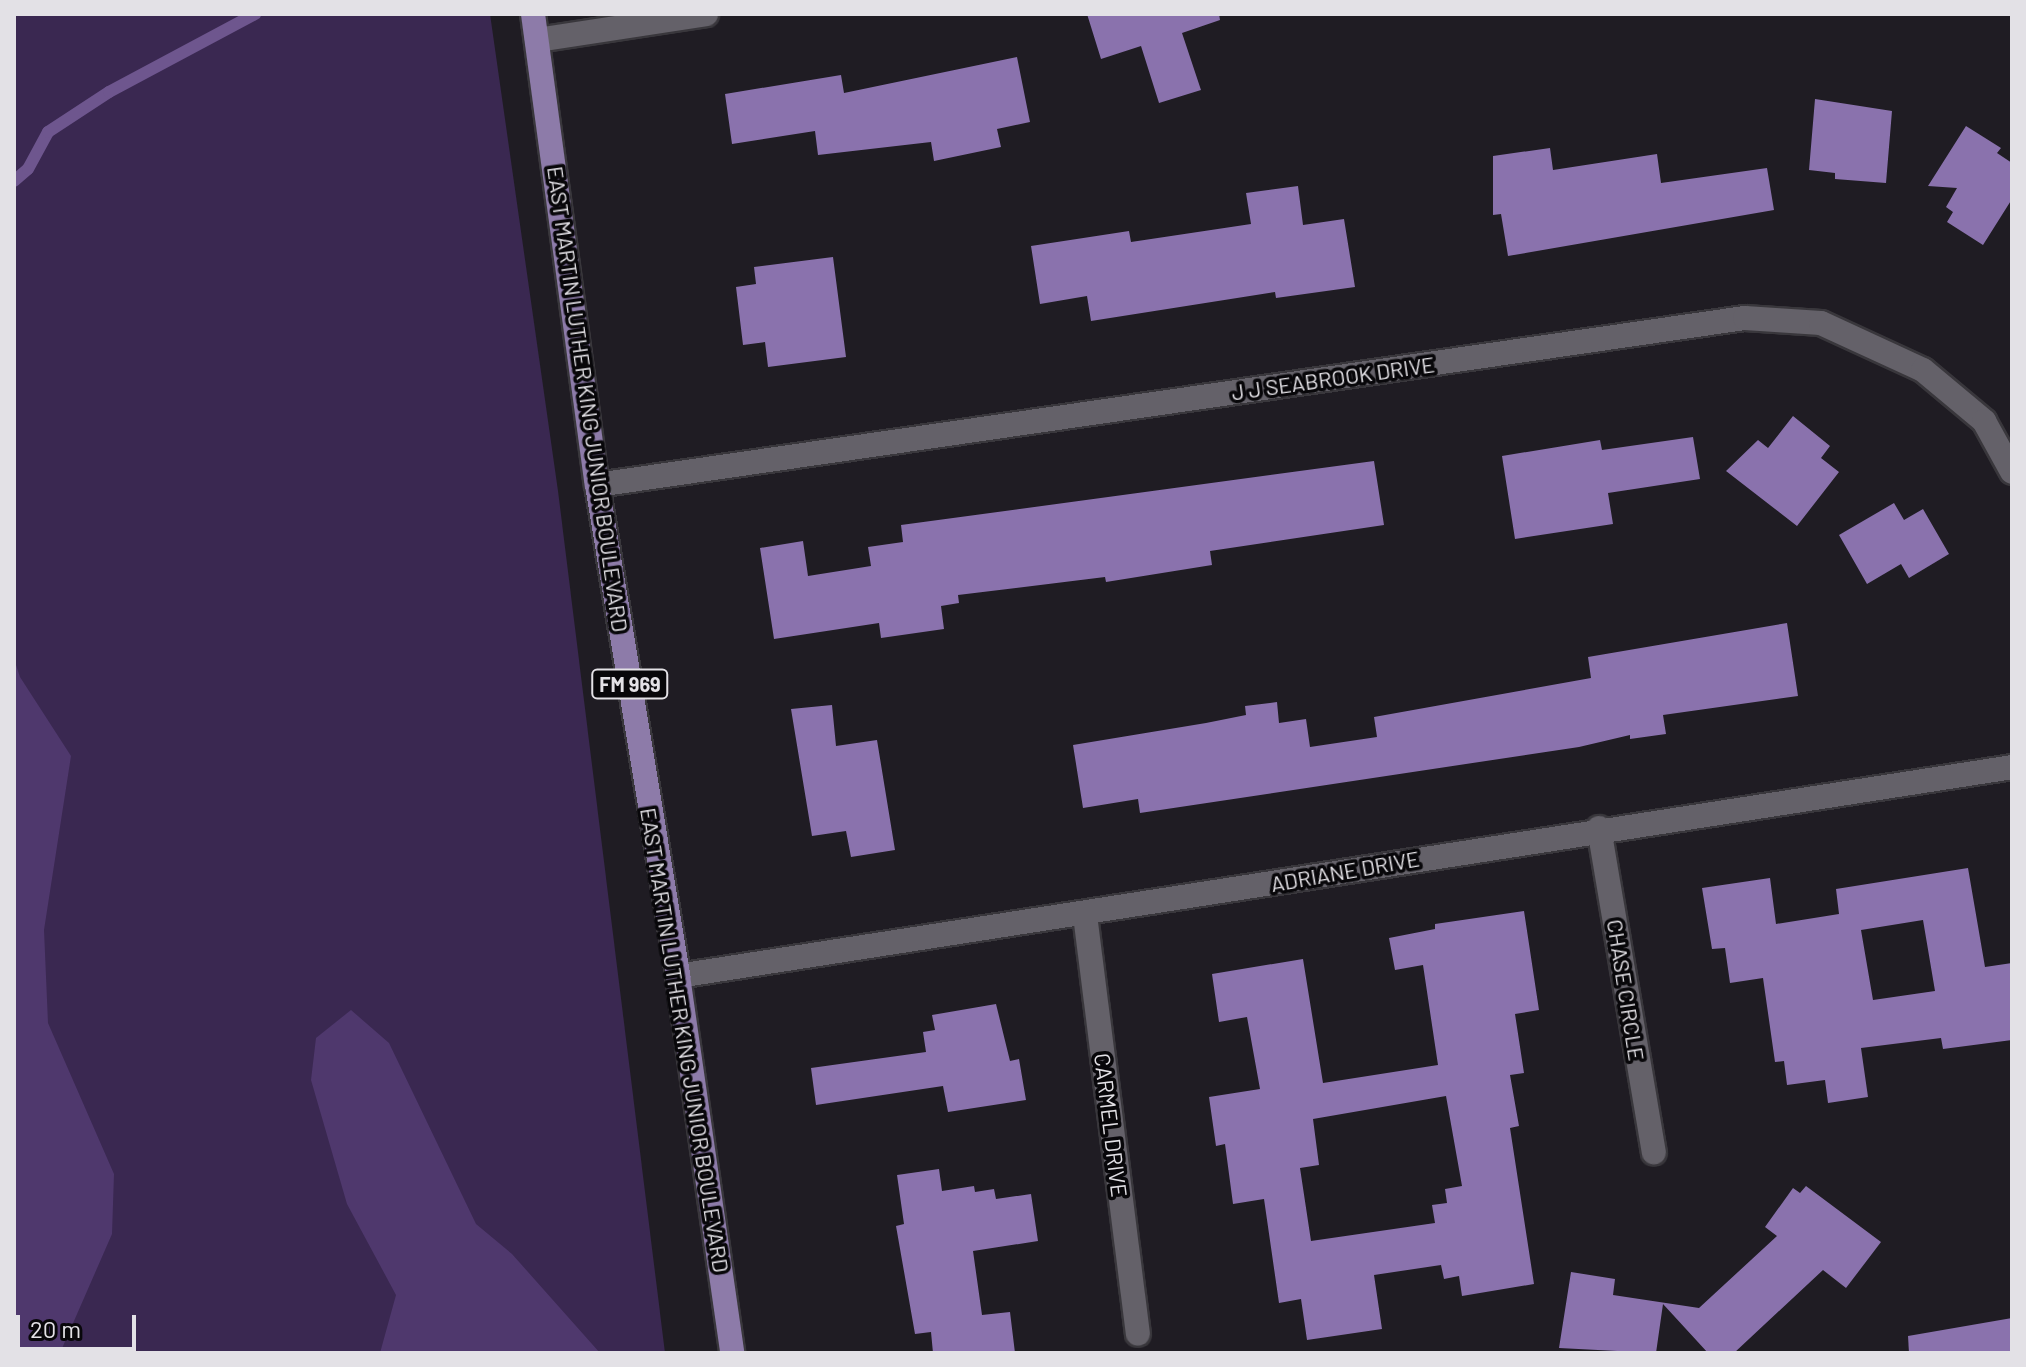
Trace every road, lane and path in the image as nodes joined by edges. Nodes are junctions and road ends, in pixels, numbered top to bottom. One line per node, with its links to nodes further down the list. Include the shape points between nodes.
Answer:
1 (533, 14): 3 (main road, EAST MARTIN LUTHER KING JUNIOR BOULEVARD / FM 969)
2 (706, 14): 3 (street)
3 (537, 40): 5 (main road, EAST MARTIN LUTHER KING JUNIOR BOULEVARD / FM 969)
4 (2012, 472): 5 (street, J J SEABROOK DRIVE, via 1984,421 1923,370 1821,323 1745,318)
5 (597, 485): 9 (main road, EAST MARTIN LUTHER KING JUNIOR BOULEVARD / FM 969)
6 (2012, 767): 7 (street, ADRIANE DRIVE)
7 (1599, 828): 8 (street, ADRIANE DRIVE); 10 (street, CHASE CIRCLE)
8 (1085, 915): 9 (street, ADRIANE DRIVE); 11 (street, CARMEL DRIVE)
9 (678, 976): 12 (main road, EAST MARTIN LUTHER KING JUNIOR BOULEVARD / FM 969)
10 (1654, 1152)
11 (1138, 1334)
12 (732, 1353)

